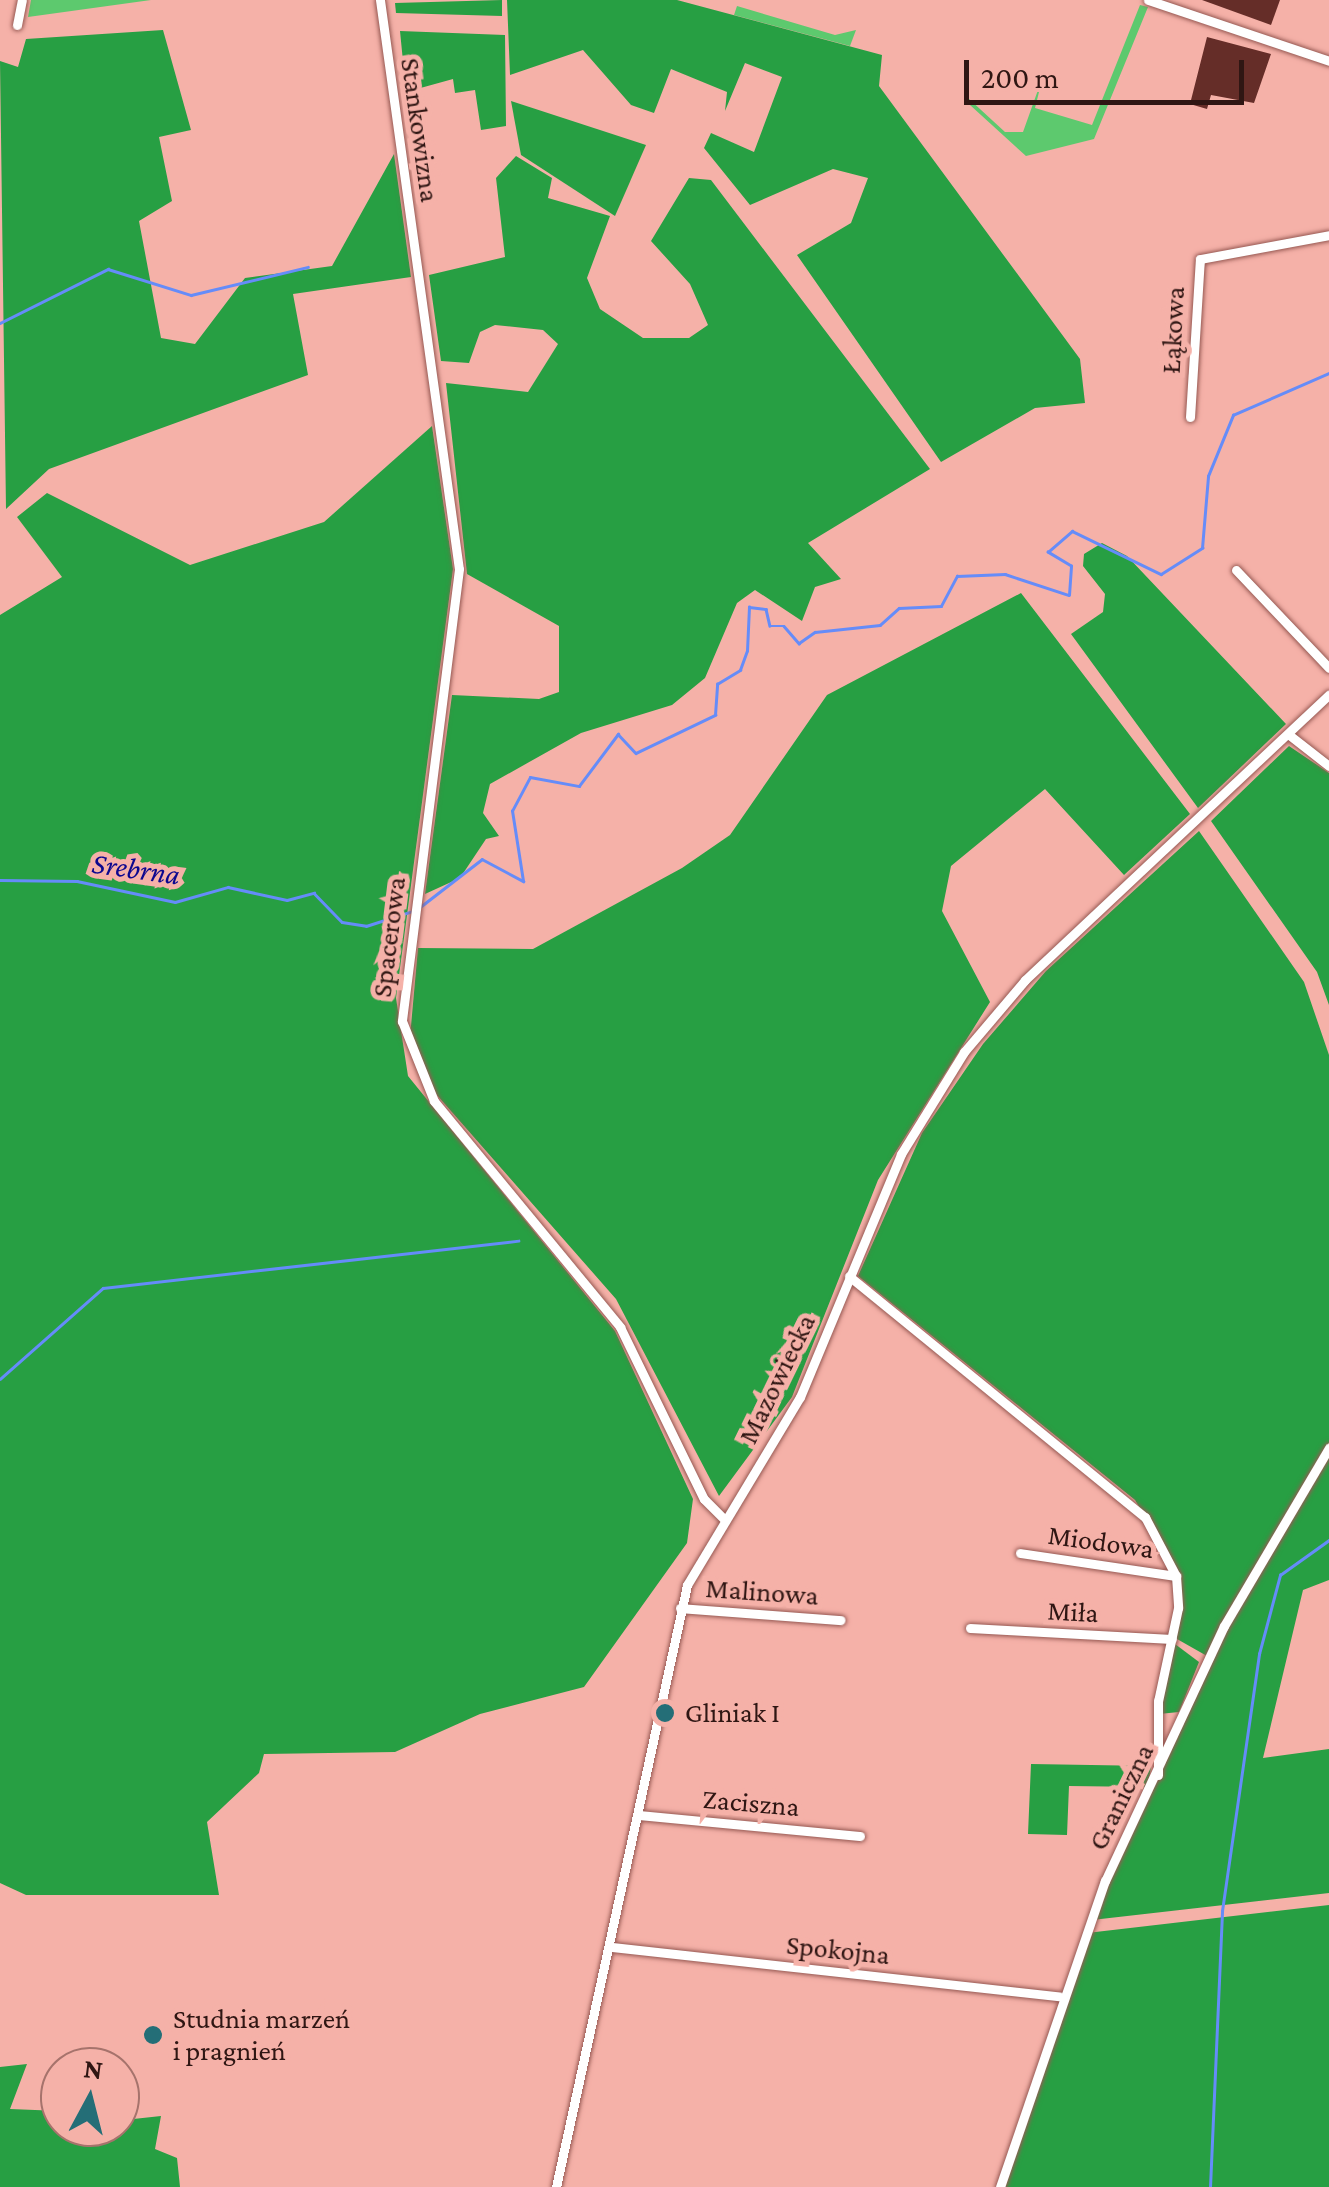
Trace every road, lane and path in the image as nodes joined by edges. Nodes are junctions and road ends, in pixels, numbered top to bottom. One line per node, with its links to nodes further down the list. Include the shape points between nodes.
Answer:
1 (22, 0): 4 (street)
2 (380, 0): 7 (street, Stankowizna)
3 (1148, 0): 5 (street)
4 (17, 25)
5 (1329, 61)
6 (1329, 235): 8 (street, Łąkowa, via 1200,259)
7 (415, 267): 16 (street, Spacerowa, via 458,569 402,1021 420,1077 620,1326 704,1500)
8 (1190, 417)
9 (1236, 570): 10 (street)
10 (1329, 668)
11 (1329, 695): 12 (street, Mazowiecka)
12 (1288, 734): 13 (street); 14 (street, Mazowiecka, via 1025,980 973,1041 915,1127)
13 (1329, 766)
14 (849, 1276): 16 (street, Mazowiecka, via 800,1397); 18 (street, via 1136,1503)
15 (1329, 1448): 23 (street, Graniczna, via 1251,1574)
16 (722, 1518): 19 (street, Mazowiecka)
17 (1020, 1552): 18 (street, Miodowa)
18 (1176, 1576): 22 (street)
19 (680, 1608): 20 (street, Malinowa); 24 (street, Mazowiecka)
20 (841, 1620)
21 (970, 1628): 22 (street, Miła)
22 (1172, 1639): 23 (street, via 1158,1701)
23 (1158, 1774): 27 (street, Graniczna)
24 (638, 1814): 25 (street, Zaciszna); 26 (street, Mazowiecka)
25 (860, 1836)
26 (612, 1946): 27 (street, Spokojna); 28 (street, Mazowiecka)
27 (1059, 1996): 29 (street, Graniczna)
28 (556, 2187)
29 (1000, 2187)

